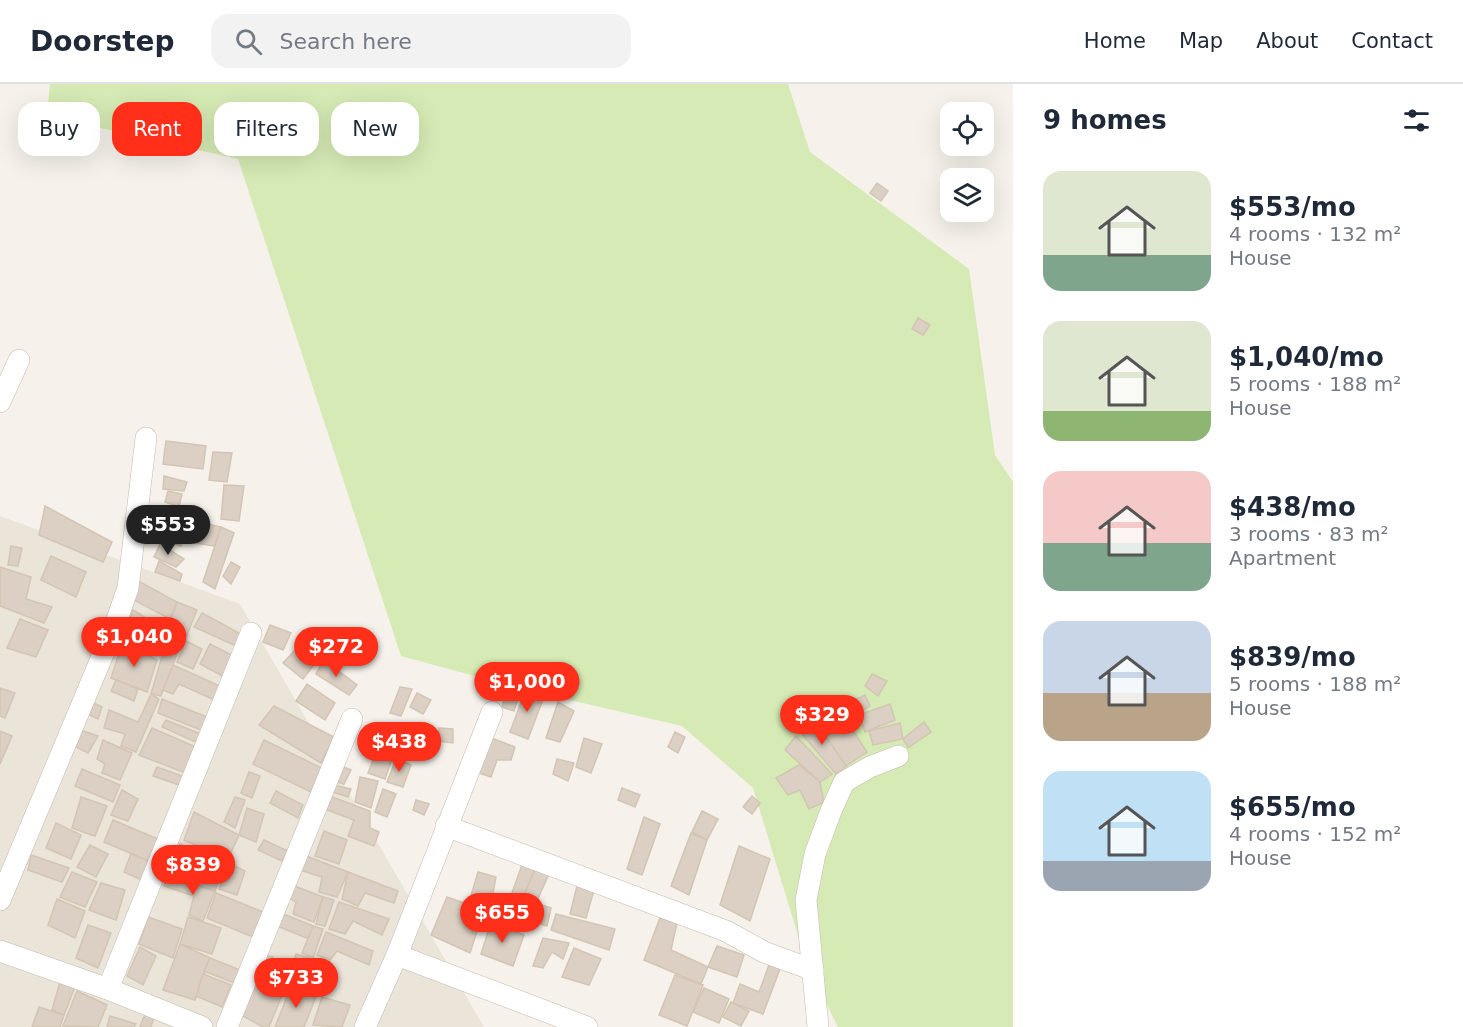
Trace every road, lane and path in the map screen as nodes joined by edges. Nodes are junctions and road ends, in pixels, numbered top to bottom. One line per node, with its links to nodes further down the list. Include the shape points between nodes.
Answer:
1 (19, 360): 2 (street)
2 (0, 402)
3 (146, 438): 9 (street, via 128,588)
4 (251, 633): 13 (street)
5 (492, 712): 8 (street)
6 (352, 719): 15 (street)
7 (898, 756): 12 (street, via 844,782 831,811 815,854 806,900)
8 (447, 826): 11 (street); 12 (street, via 726,931 764,952)
9 (0, 900)
10 (0, 951): 13 (street)
11 (397, 954): 16 (street); 17 (street)
12 (813, 970): 18 (street)
13 (108, 989): 14 (street)
14 (202, 1027)
15 (227, 1027)
16 (365, 1027)
17 (587, 1027)
18 (818, 1027)

